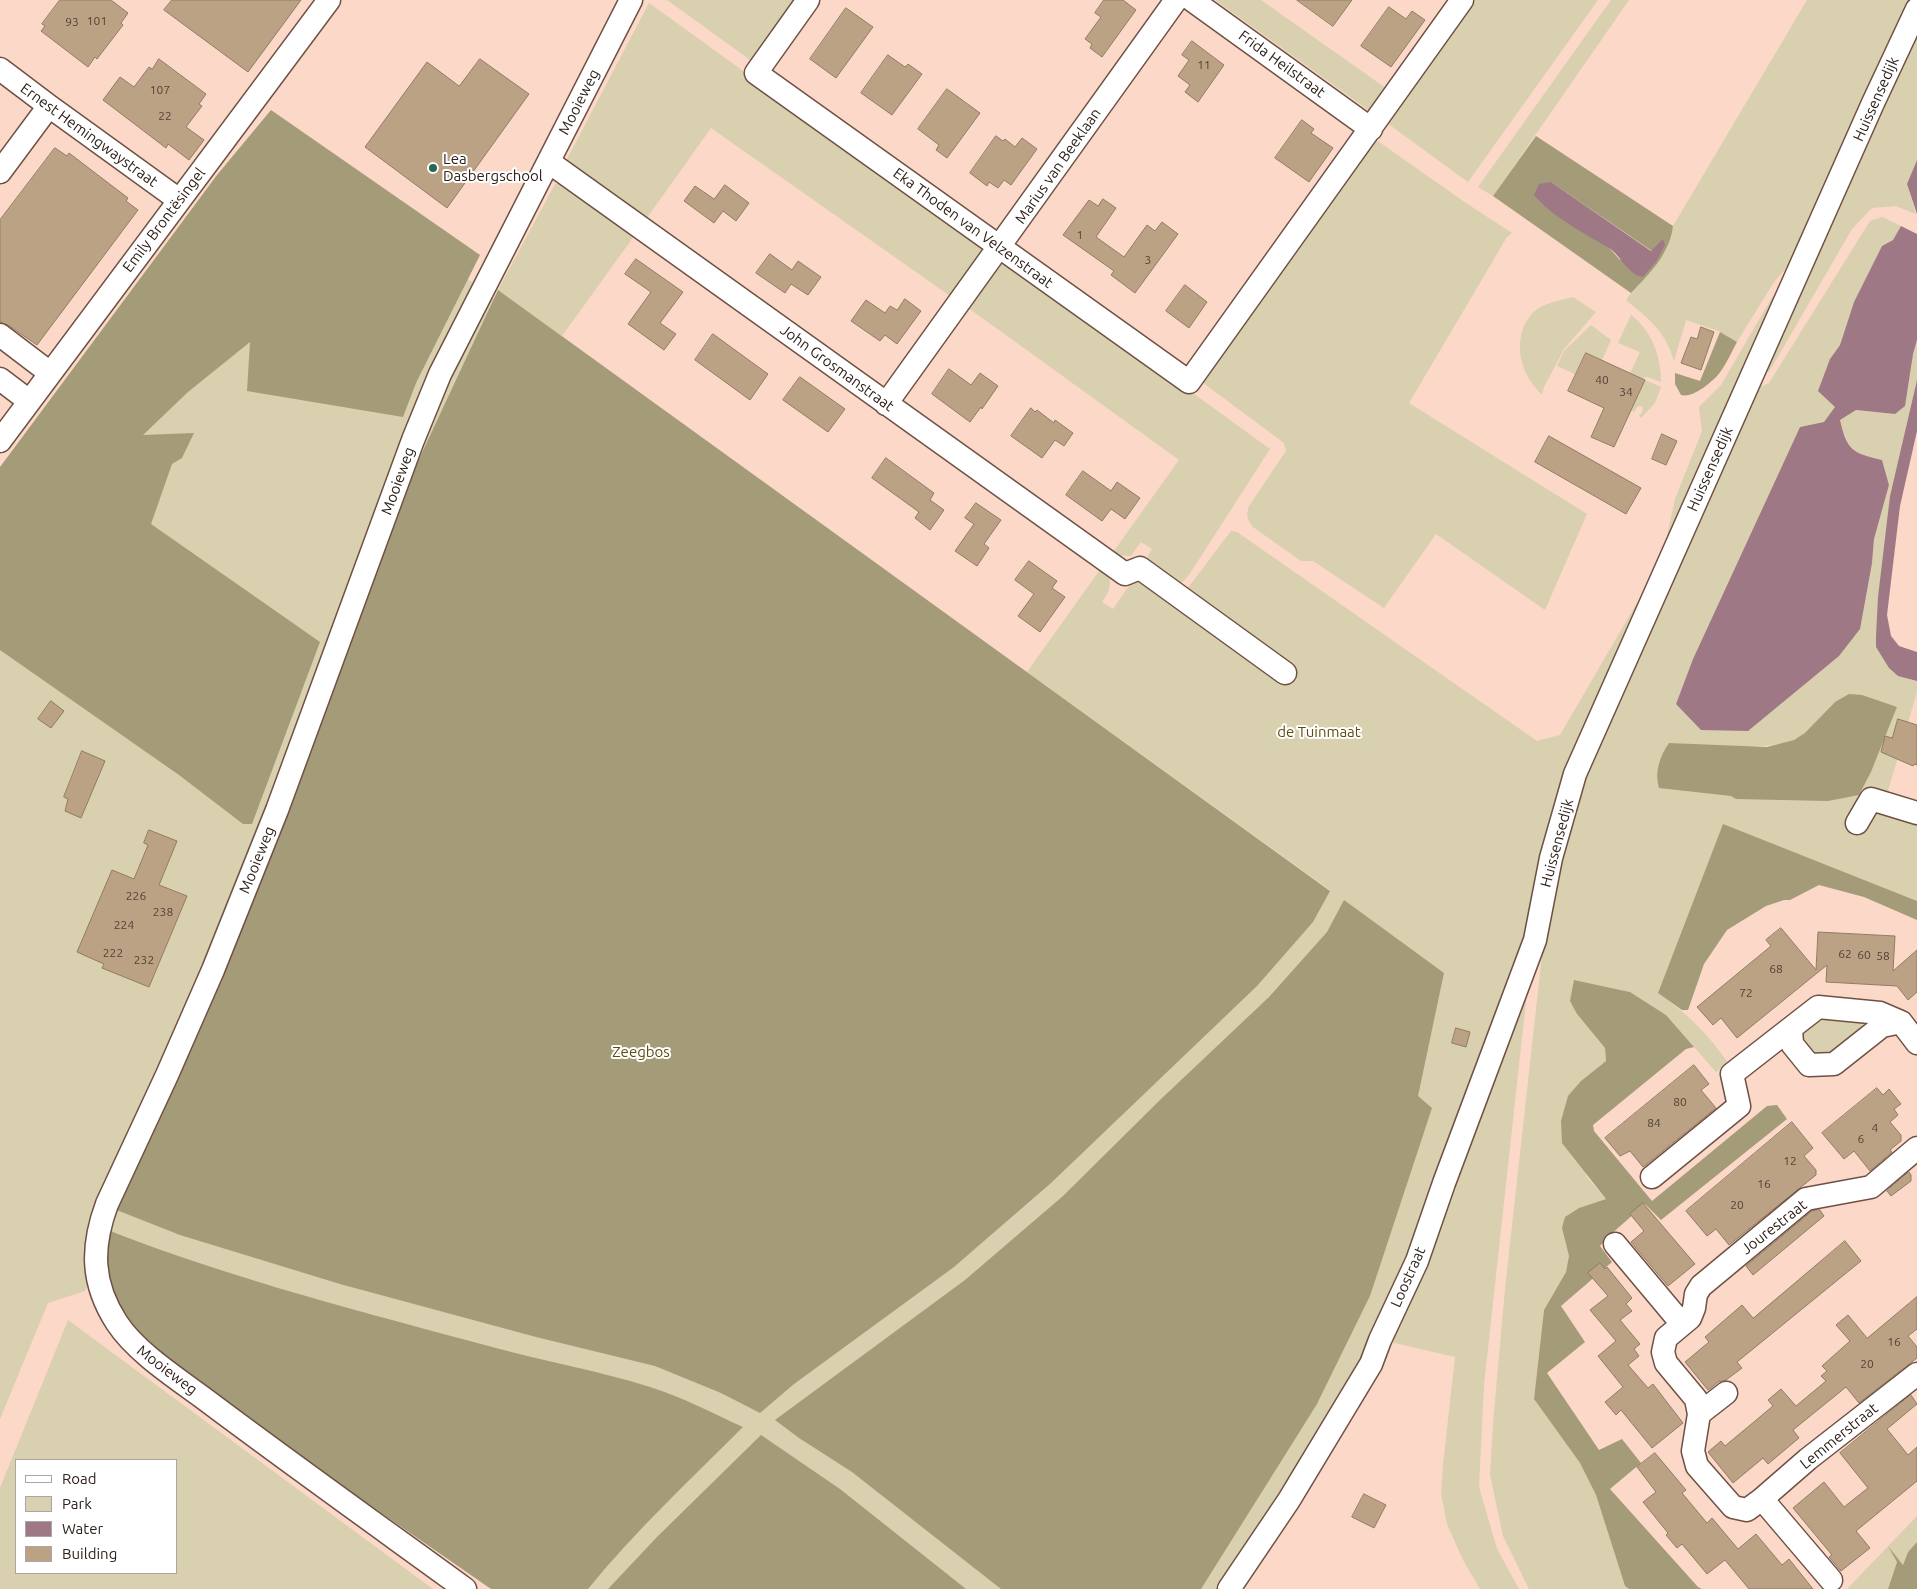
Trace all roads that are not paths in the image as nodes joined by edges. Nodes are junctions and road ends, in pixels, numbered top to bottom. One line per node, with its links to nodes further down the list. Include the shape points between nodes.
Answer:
1 (330, 0): 13 (street, Emily Brontësingel)
2 (631, 0): 11 (street, Mooieweg)
3 (808, 0): 14 (street, Eka Thoden van Velzenstraat, via 756,73)
4 (1176, 0): 14 (street, Marius van Beeklaan)
5 (1192, 0): 10 (street, Frida Heilstraat)
6 (1462, 0): 10 (street)
7 (1917, 9): 24 (street, Huissensedijk, via 1576,774 1551,858)
8 (0, 68): 9 (street, Ernest Hemingwaystraat)
9 (49, 106): 12 (street); 13 (street, Ernest Hemingwaystraat)
10 (1372, 129): 14 (street, Eka Thoden van Velzenstraat, via 1189,382)
11 (549, 162): 19 (street, John Grosmanstraat); 37 (street, Mooieweg, via 440,374 217,962 99,1224 95,1255 105,1302 132,1344)
12 (0, 172)
13 (179, 200): 16 (street, Emily Brontësingel)
14 (989, 263): 19 (street, Marius van Beeklaan)
15 (0, 335): 16 (street)
16 (50, 373): 18 (street, Emily Brontësingel)
17 (0, 379): 18 (street)
18 (29, 401): 20 (street, Emily Brontësingel)
19 (886, 404): 21 (street, John Grosmanstraat, via 1125,574 1140,568)
20 (0, 441)
21 (1285, 673)
22 (1917, 813): 23 (street, via 1871,799)
23 (1857, 823)
24 (1534, 940): 38 (street, Loostraat, via 1417,1261 1371,1364 1289,1500)
25 (1901, 1022): 26 (street, via 1880,1013 1818,1007); 26 (street, via 1882,1026 1834,1064 1809,1065 1792,1044); 27 (street)
26 (1791, 1028): 29 (street, via 1732,1074 1739,1106)
27 (1917, 1043)
28 (1917, 1148): 31 (street, Jourestraat, via 1871,1187 1806,1199 1701,1286 1690,1318)
29 (1652, 1177)
30 (1614, 1244): 31 (street)
31 (1682, 1324): 34 (street, Jourestraat, via 1666,1338 1663,1352 1666,1363 1696,1398)
32 (1917, 1374): 35 (street, Lemmerstraat)
33 (1726, 1394): 34 (street)
34 (1699, 1414): 35 (street, Lemmerstraat, via 1693,1451 1697,1466 1733,1507 1747,1510)
35 (1762, 1499): 36 (street)
36 (1831, 1580)
37 (465, 1589)
38 (1229, 1589)

